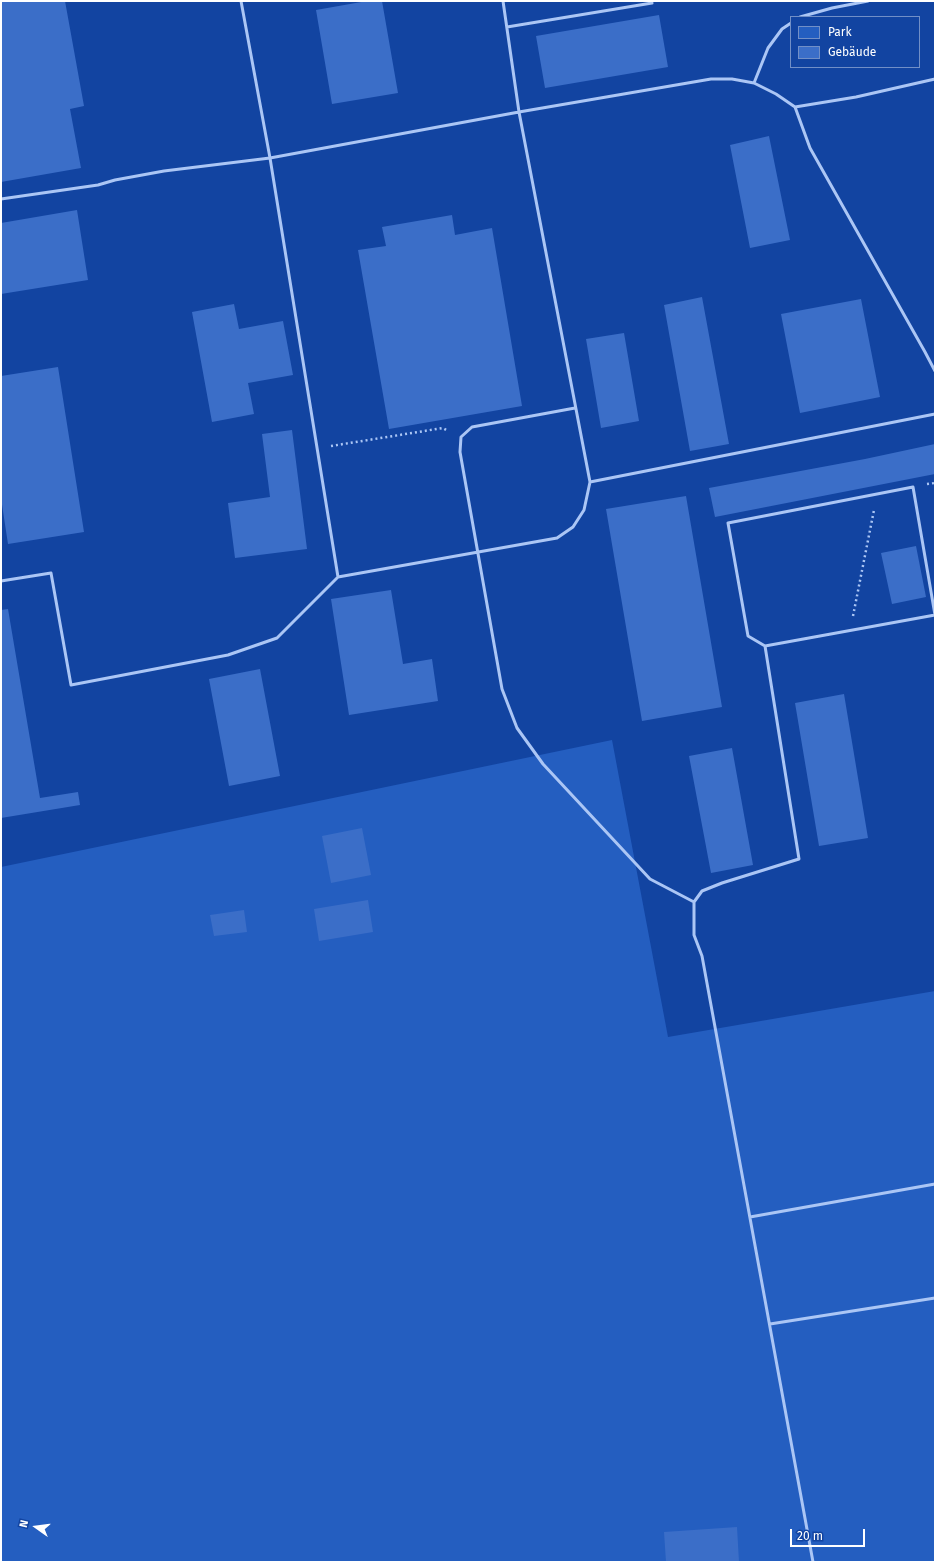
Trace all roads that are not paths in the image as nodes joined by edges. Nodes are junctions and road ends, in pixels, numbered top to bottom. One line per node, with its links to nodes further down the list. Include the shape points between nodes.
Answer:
1 (241, 1): 12 (lane)
2 (503, 1): 7 (lane)
3 (868, 1): 5 (lane)
4 (652, 3): 7 (lane)
5 (804, 16)
6 (790, 24): 9 (lane, via 782,29 768,48)
7 (506, 27): 11 (lane)
8 (935, 79): 10 (lane, via 856,97)
9 (754, 83): 10 (lane); 11 (lane, via 711,79)
10 (795, 107): 14 (lane, via 810,148)
11 (519, 112): 12 (lane); 15 (lane)
12 (270, 158): 13 (lane, via 164,171 98,185); 19 (lane)
13 (1, 198)
14 (935, 371)
15 (575, 408): 17 (lane); 18 (lane, via 472,427 461,437 460,452)
16 (935, 414): 17 (lane)
17 (590, 482): 18 (lane, via 584,510 573,527 557,538)
18 (477, 552): 19 (lane); 23 (lane, via 502,689 517,728 543,764 650,879)
19 (338, 577): 20 (lane, via 277,638 228,655 71,685 51,573)
20 (1, 581)
21 (935, 615): 22 (lane); 22 (lane, via 913,487 728,523 748,636)
22 (765, 646): 23 (lane, via 799,859 702,891)
23 (694, 902): 25 (lane, via 694,935 702,956)
24 (935, 1184): 25 (lane)
25 (750, 1217): 27 (lane)
26 (935, 1298): 27 (lane)
27 (770, 1324): 28 (lane)
28 (813, 1562)

